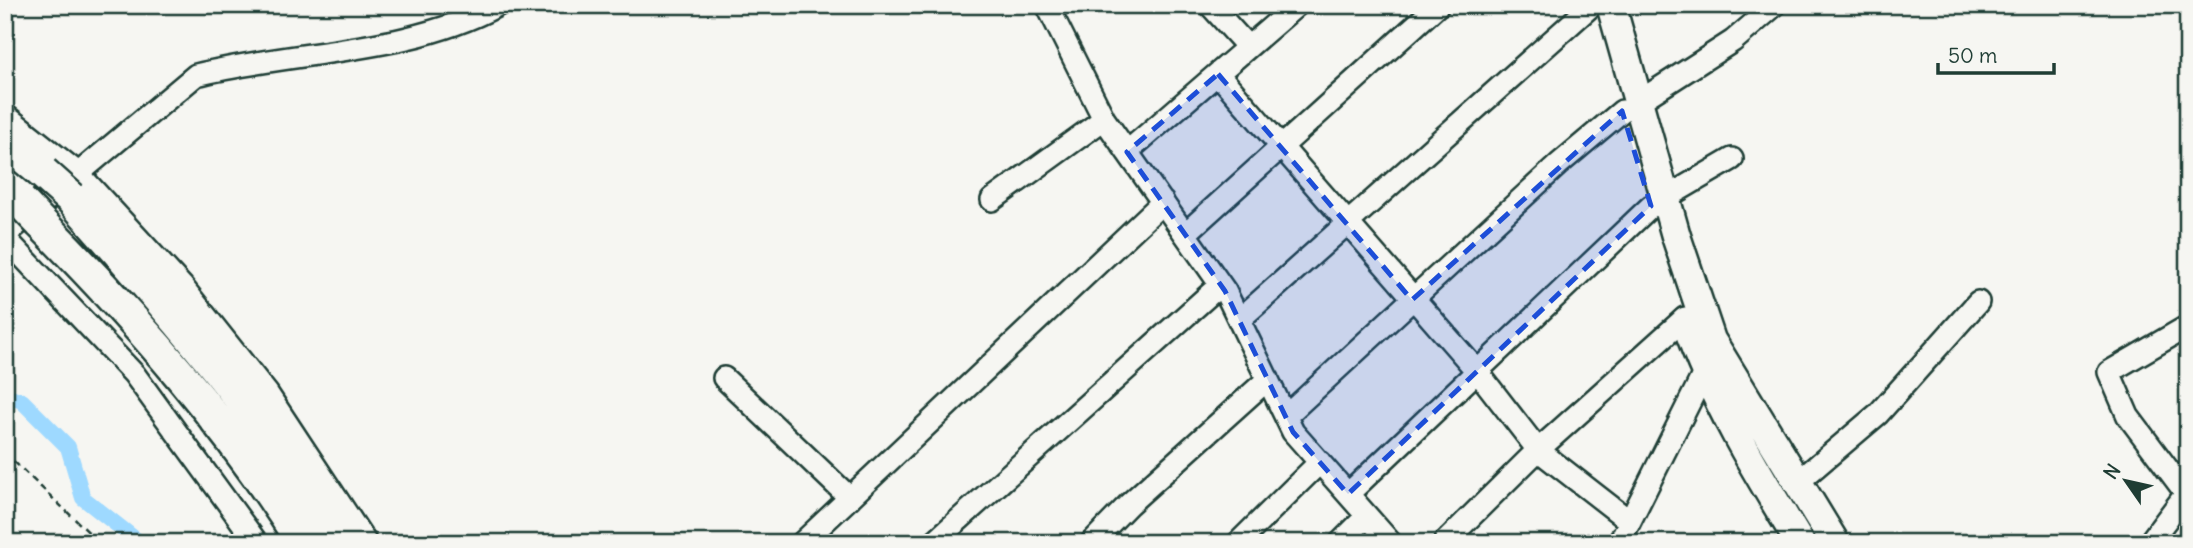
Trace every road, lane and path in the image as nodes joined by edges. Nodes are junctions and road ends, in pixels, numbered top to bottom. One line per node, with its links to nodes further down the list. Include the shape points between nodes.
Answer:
1 (498, 5): 18 (street, via 401,39 196,75)
2 (1047, 5): 13 (street)
3 (1210, 5): 9 (street)
4 (1297, 5): 9 (street)
5 (1438, 5): 15 (street)
6 (1593, 5): 11 (main road); 23 (street)
7 (1611, 5): 11 (main road)
8 (1775, 5): 11 (street, via 1733,41)
9 (1248, 47): 10 (street)
10 (1217, 74): 15 (street); 16 (street)
11 (1630, 106): 22 (main road); 27 (street)
12 (5, 115): 18 (street)
13 (1104, 119): 16 (street); 20 (street)
14 (5, 141): 18 (highway, bridge, via 43,173)
15 (1283, 146): 23 (street); 24 (street)
16 (1127, 152): 21 (street)
17 (1732, 159): 22 (street)
18 (75, 186): 25 (street); 49 (highway, via 273,443); 50 (street, via 182,286 267,393)
19 (12, 194): 48 (highway, bridge, via 114,296 202,399)
20 (992, 200)
21 (1163, 202): 24 (street); 43 (street)
22 (1659, 202): 29 (main road); 32 (street); 40 (main road, via 1711,340)
23 (1349, 221): 27 (street); 30 (street)
24 (1185, 234): 26 (street)
25 (5, 237): 47 (street, via 134,374)
26 (1220, 285): 30 (street); 52 (street)
27 (1412, 300): 32 (street); 36 (street)
28 (1978, 302): 40 (street, via 1878,414)
29 (1685, 318): 33 (main road); 37 (street)
30 (1239, 320): 35 (street)
31 (2188, 326): 41 (street, via 2109,372 2128,416)
32 (1477, 371): 37 (street); 42 (street)
33 (1704, 373): 45 (street); 59 (main road)
34 (724, 378): 43 (street)
35 (1268, 379): 36 (street); 53 (street)
36 (1286, 416): 39 (street, via 1293,432)
37 (1538, 450): 45 (street); 57 (street)
38 (5, 453): 46 (path)
39 (1320, 461): 42 (street); 54 (street)
40 (1798, 482): 60 (main road)
41 (2187, 493): 61 (street)
42 (1348, 494): 44 (street)
43 (850, 498): 51 (street)
44 (1367, 516): 55 (street); 56 (street)
45 (1628, 520): 58 (street)
46 (100, 543)
47 (257, 543)
48 (303, 543)
49 (339, 543)
50 (366, 543)
51 (803, 543)
52 (933, 543)
53 (1091, 543)
54 (1238, 543)
55 (1340, 543)
56 (1391, 543)
57 (1444, 543)
58 (1619, 543)
59 (1800, 543)
60 (1835, 543)
61 (2149, 543)

